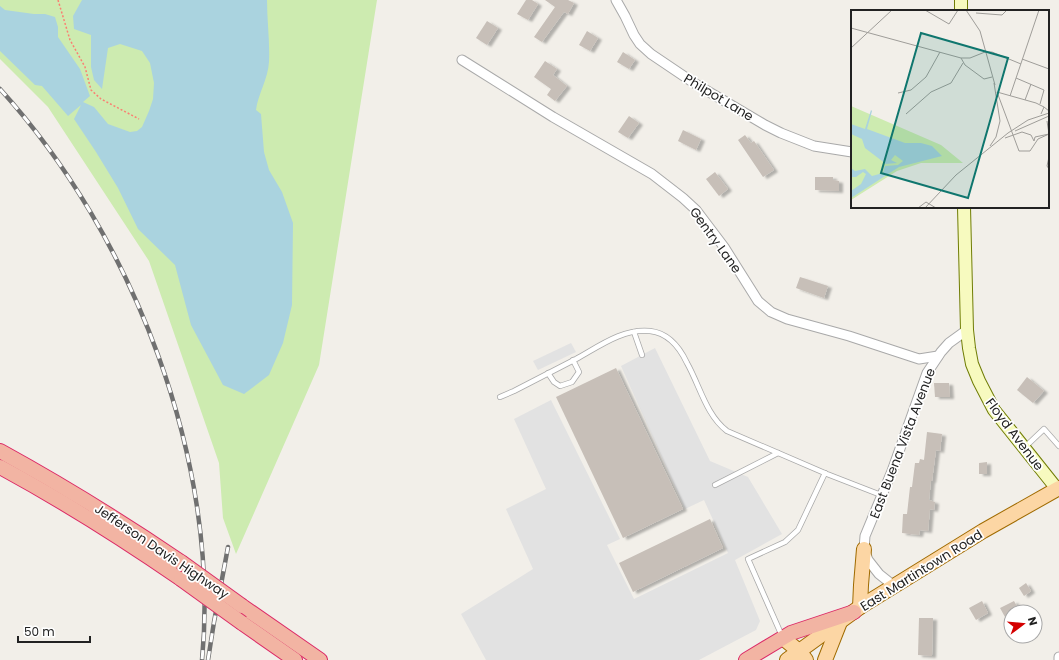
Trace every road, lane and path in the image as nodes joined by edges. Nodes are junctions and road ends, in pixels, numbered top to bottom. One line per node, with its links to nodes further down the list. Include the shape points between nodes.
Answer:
1 (58, 0): 4 (path, via 70,40 85,68 91,90 101,99)
2 (616, 0): 5 (street, Philpot Lane, via 640,44 694,83 781,133 814,146)
3 (462, 60): 10 (street, Gentry Lane, via 553,117 652,174 683,198 710,228 758,301 771,312 919,359)
4 (139, 118)
5 (851, 152)
6 (964, 208): 7 (main road)
7 (967, 330): 10 (street, East Buena Vista Avenue, via 949,343); 15 (main road, Floyd Avenue, via 972,364 978,381 994,410)
8 (634, 332): 9 (lane); 11 (lane, via 617,337); 17 (lane, via 649,331 661,334 671,341 680,350 710,413 720,426 734,435)
9 (642, 355)
10 (938, 356): 22 (street, East Buena Vista Avenue, via 922,384 892,471)
11 (573, 360): 12 (lane); 12 (lane, via 579,372 572,382 560,386)
12 (548, 373): 13 (lane)
13 (500, 397)
14 (1059, 446): 15 (lane, via 1044,429)
15 (1024, 448): 21 (main road, Floyd Avenue)
16 (0, 451): 28 (highway, Jefferson Davis Highway, bridge, via 57,482 132,529)
17 (778, 453): 19 (lane); 20 (lane)
18 (0, 467): 30 (highway, Jefferson Davis Highway, bridge, via 70,506 129,544)
19 (825, 473): 22 (lane); 27 (lane, via 798,530 785,542 748,559)
20 (715, 485)
21 (1058, 490): 24 (main road, East Martintown Road)
22 (881, 495): 23 (street, East Buena Vista Avenue, via 865,536)
23 (864, 549): 24 (street, via 868,560 879,574); 25 (main road)
24 (894, 586): 25 (main road, East Martintown Road)
25 (857, 610): 26 (main road, East Martintown Road); 27 (highway, via 791,632)
26 (840, 622): 29 (main road, East Martintown Road); 35 (main road)
27 (783, 638): 29 (main road); 33 (highway)
28 (305, 650): 31 (highway, Jefferson Davis Highway); 32 (highway)
29 (802, 657): 34 (main road, East Martintown Road)
30 (295, 660)
31 (320, 660)
32 (324, 660)
33 (746, 660)
34 (787, 660)
35 (825, 660)

